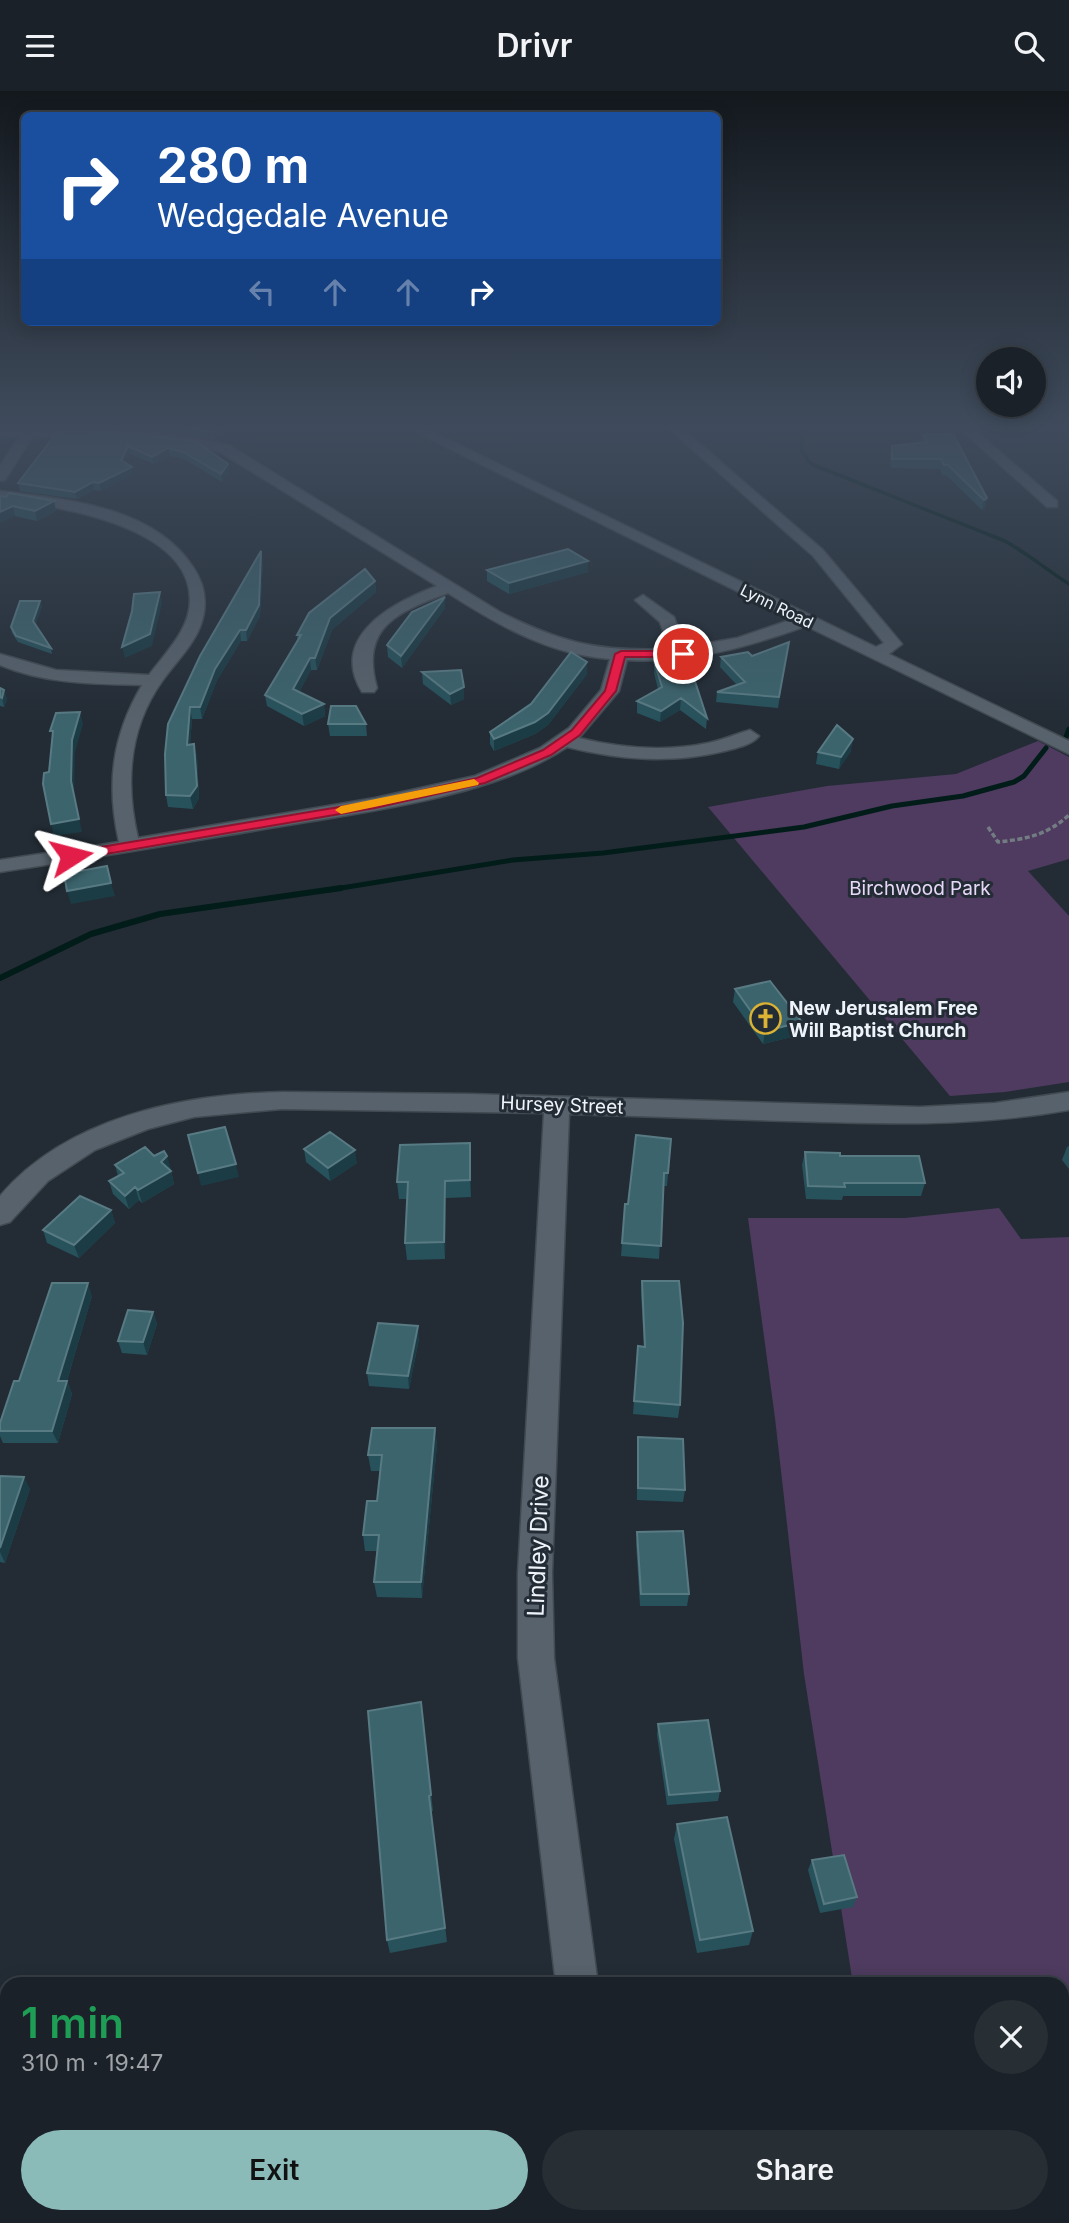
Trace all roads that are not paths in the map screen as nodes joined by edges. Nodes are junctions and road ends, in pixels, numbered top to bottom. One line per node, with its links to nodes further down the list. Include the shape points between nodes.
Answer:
1 (130, 525): 12 (street, via 157,538 194,578 197,608 192,625)
2 (350, 525): 5 (street)
3 (613, 525): 7 (street, Lynn Road)
4 (784, 525): 9 (street, via 832,568 894,644)
5 (450, 587): 8 (street, via 539,637); 13 (street, via 394,612 371,631 362,660)
6 (643, 600): 10 (street, via 668,620)
7 (806, 620): 9 (street, Lynn Road); 10 (street, via 753,639)
8 (621, 654): 10 (street); 15 (street, via 610,691)
9 (876, 654): 16 (street, Lynn Road)
10 (679, 655)
11 (0, 659): 12 (street, via 51,674)
12 (154, 680): 17 (street, via 126,736 119,775)
13 (368, 688)
14 (750, 736): 15 (street, via 674,753)
15 (566, 741): 17 (street, via 515,768 454,789)
16 (1069, 748)
17 (130, 846): 18 (street)
18 (0, 866)
19 (1069, 1101): 20 (street, Hursey Street, via 995,1114 911,1117)
20 (557, 1105): 21 (street, Hursey Street, via 412,1101 217,1105 129,1126 90,1141 23,1188); 22 (street, Lindley Drive, via 536,1658)
21 (0, 1215)
22 (576, 1977)

